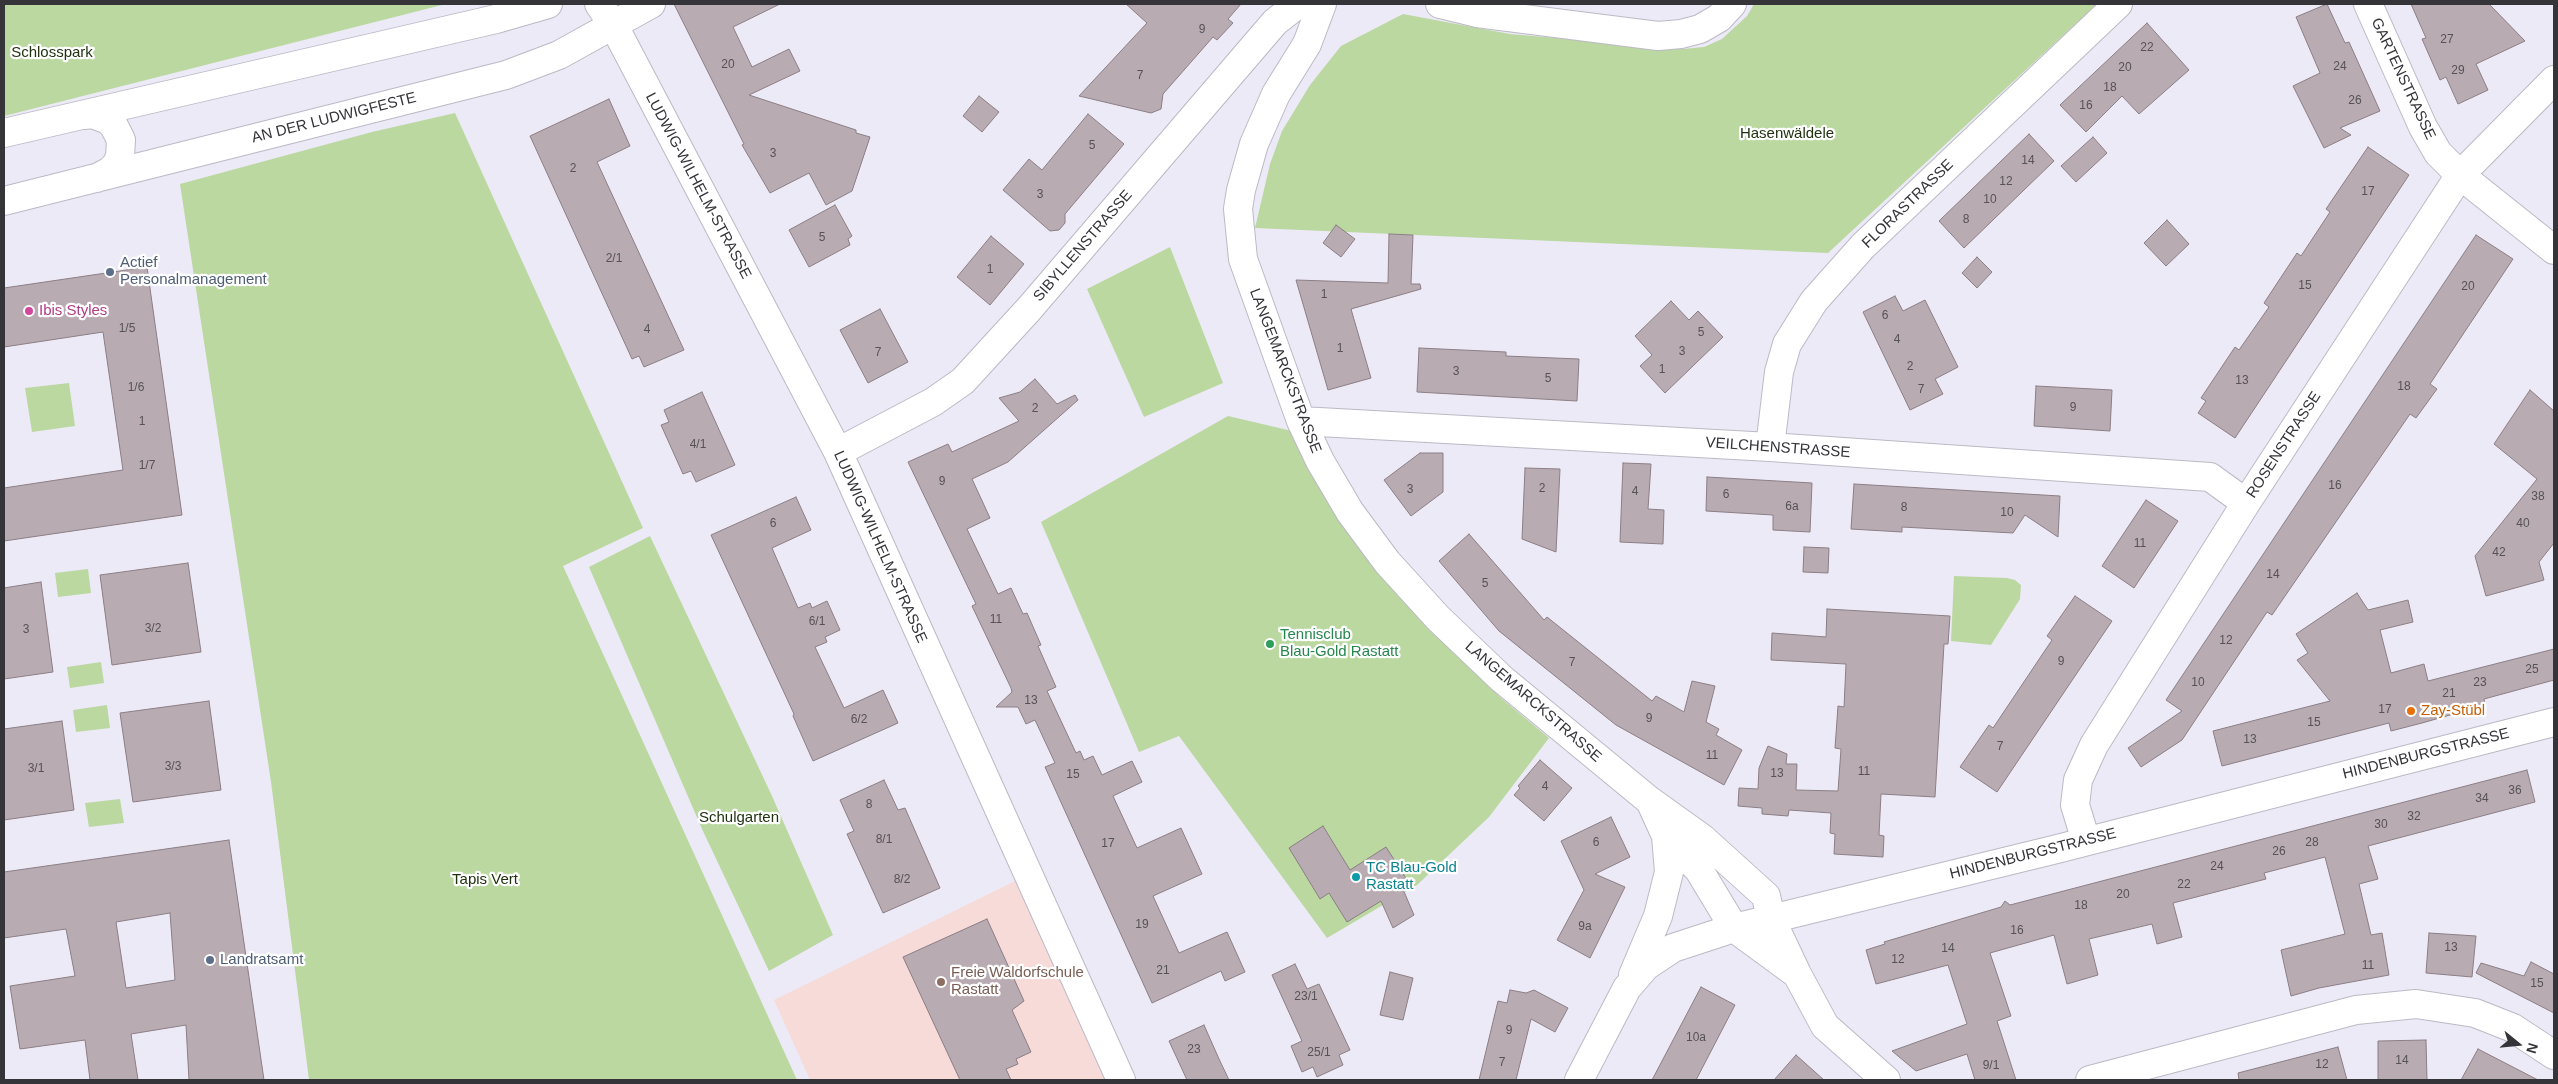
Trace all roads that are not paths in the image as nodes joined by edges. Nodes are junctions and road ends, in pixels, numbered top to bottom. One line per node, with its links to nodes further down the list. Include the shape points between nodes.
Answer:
1 (548, 4): 12 (street)
2 (599, 4): 10 (street, LUDWIG-WILHELM-STRASSE)
3 (651, 4): 10 (street, AN DER LUDWIGFESTE)
4 (1298, 4): 20 (street, SIBYLLENSTRASSE, via 1275,22 1029,309 963,381 934,402)
5 (1322, 4): 18 (street, LANGEMARCKSTRASSE, via 1307,44 1276,94 1254,144 1238,209 1243,259)
6 (1440, 4): 7 (street, via 1477,13 1658,36 1700,29 1719,18)
7 (1732, 4)
8 (2118, 4): 19 (street, FLORASTRASSE, via 1863,246 1814,301 1787,344 1779,372)
9 (2368, 4): 14 (street, GARTENSTRASSE, via 2423,127 2438,153)
10 (614, 26): 15 (street, AN DER LUDWIGFESTE, via 559,55 506,75); 20 (street, LUDWIG-WILHELM-STRASSE)
11 (2554, 80): 14 (street, ROSENSTRASSE)
12 (84, 115): 13 (street); 15 (street, via 92,114 108,120 121,140 116,165 103,176)
13 (4, 133)
14 (2460, 175): 17 (street, GARTENSTRASSE); 21 (street, ROSENSTRASSE)
15 (95, 178): 16 (street, AN DER LUDWIGFESTE)
16 (4, 201)
17 (2554, 250)
18 (1301, 421): 19 (street, VEILCHENSTRASSE); 23 (street, LANGEMARCKSTRASSE, via 1350,512 1387,562 1432,611 1502,679)
19 (1770, 447): 21 (street, VEILCHENSTRASSE, via 2210,477)
20 (838, 452): 31 (street, LUDWIG-WILHELM-STRASSE)
21 (2246, 503): 25 (street, ROSENSTRASSE, via 2094,745 2078,780 2075,805)
22 (2554, 722): 25 (street, HINDENBURGSTRASSE)
23 (1650, 801): 24 (street, LANGEMARCKSTRASSE); 26 (street, LANGEMARCKSTRASSE, via 1703,839 1752,882 1766,896)
24 (1666, 836): 27 (street, LANGEMARCKSTRASSE, via 1699,870); 29 (street, LANGEMARCKSTRASSE, via 1669,872 1658,916)
25 (2086, 841): 26 (street, HINDENBURGSTRASSE)
26 (1771, 919): 27 (street, HINDENBURGSTRASSE); 28 (street, LANGEMARCKSTRASSE)
27 (1734, 928): 28 (street); 29 (street, HINDENBURGSTRASSE, via 1673,948 1646,966)
28 (1797, 974): 33 (street, LANGEMARCKSTRASSE, via 1825,1026)
29 (1628, 988): 32 (street, HINDENBURGSTRASSE)
30 (2554, 1055): 34 (street, via 2513,1028 2475,1013 2416,1004 2356,1010)
31 (1122, 1080)
32 (1579, 1080)
33 (1886, 1080)
34 (2090, 1080)

